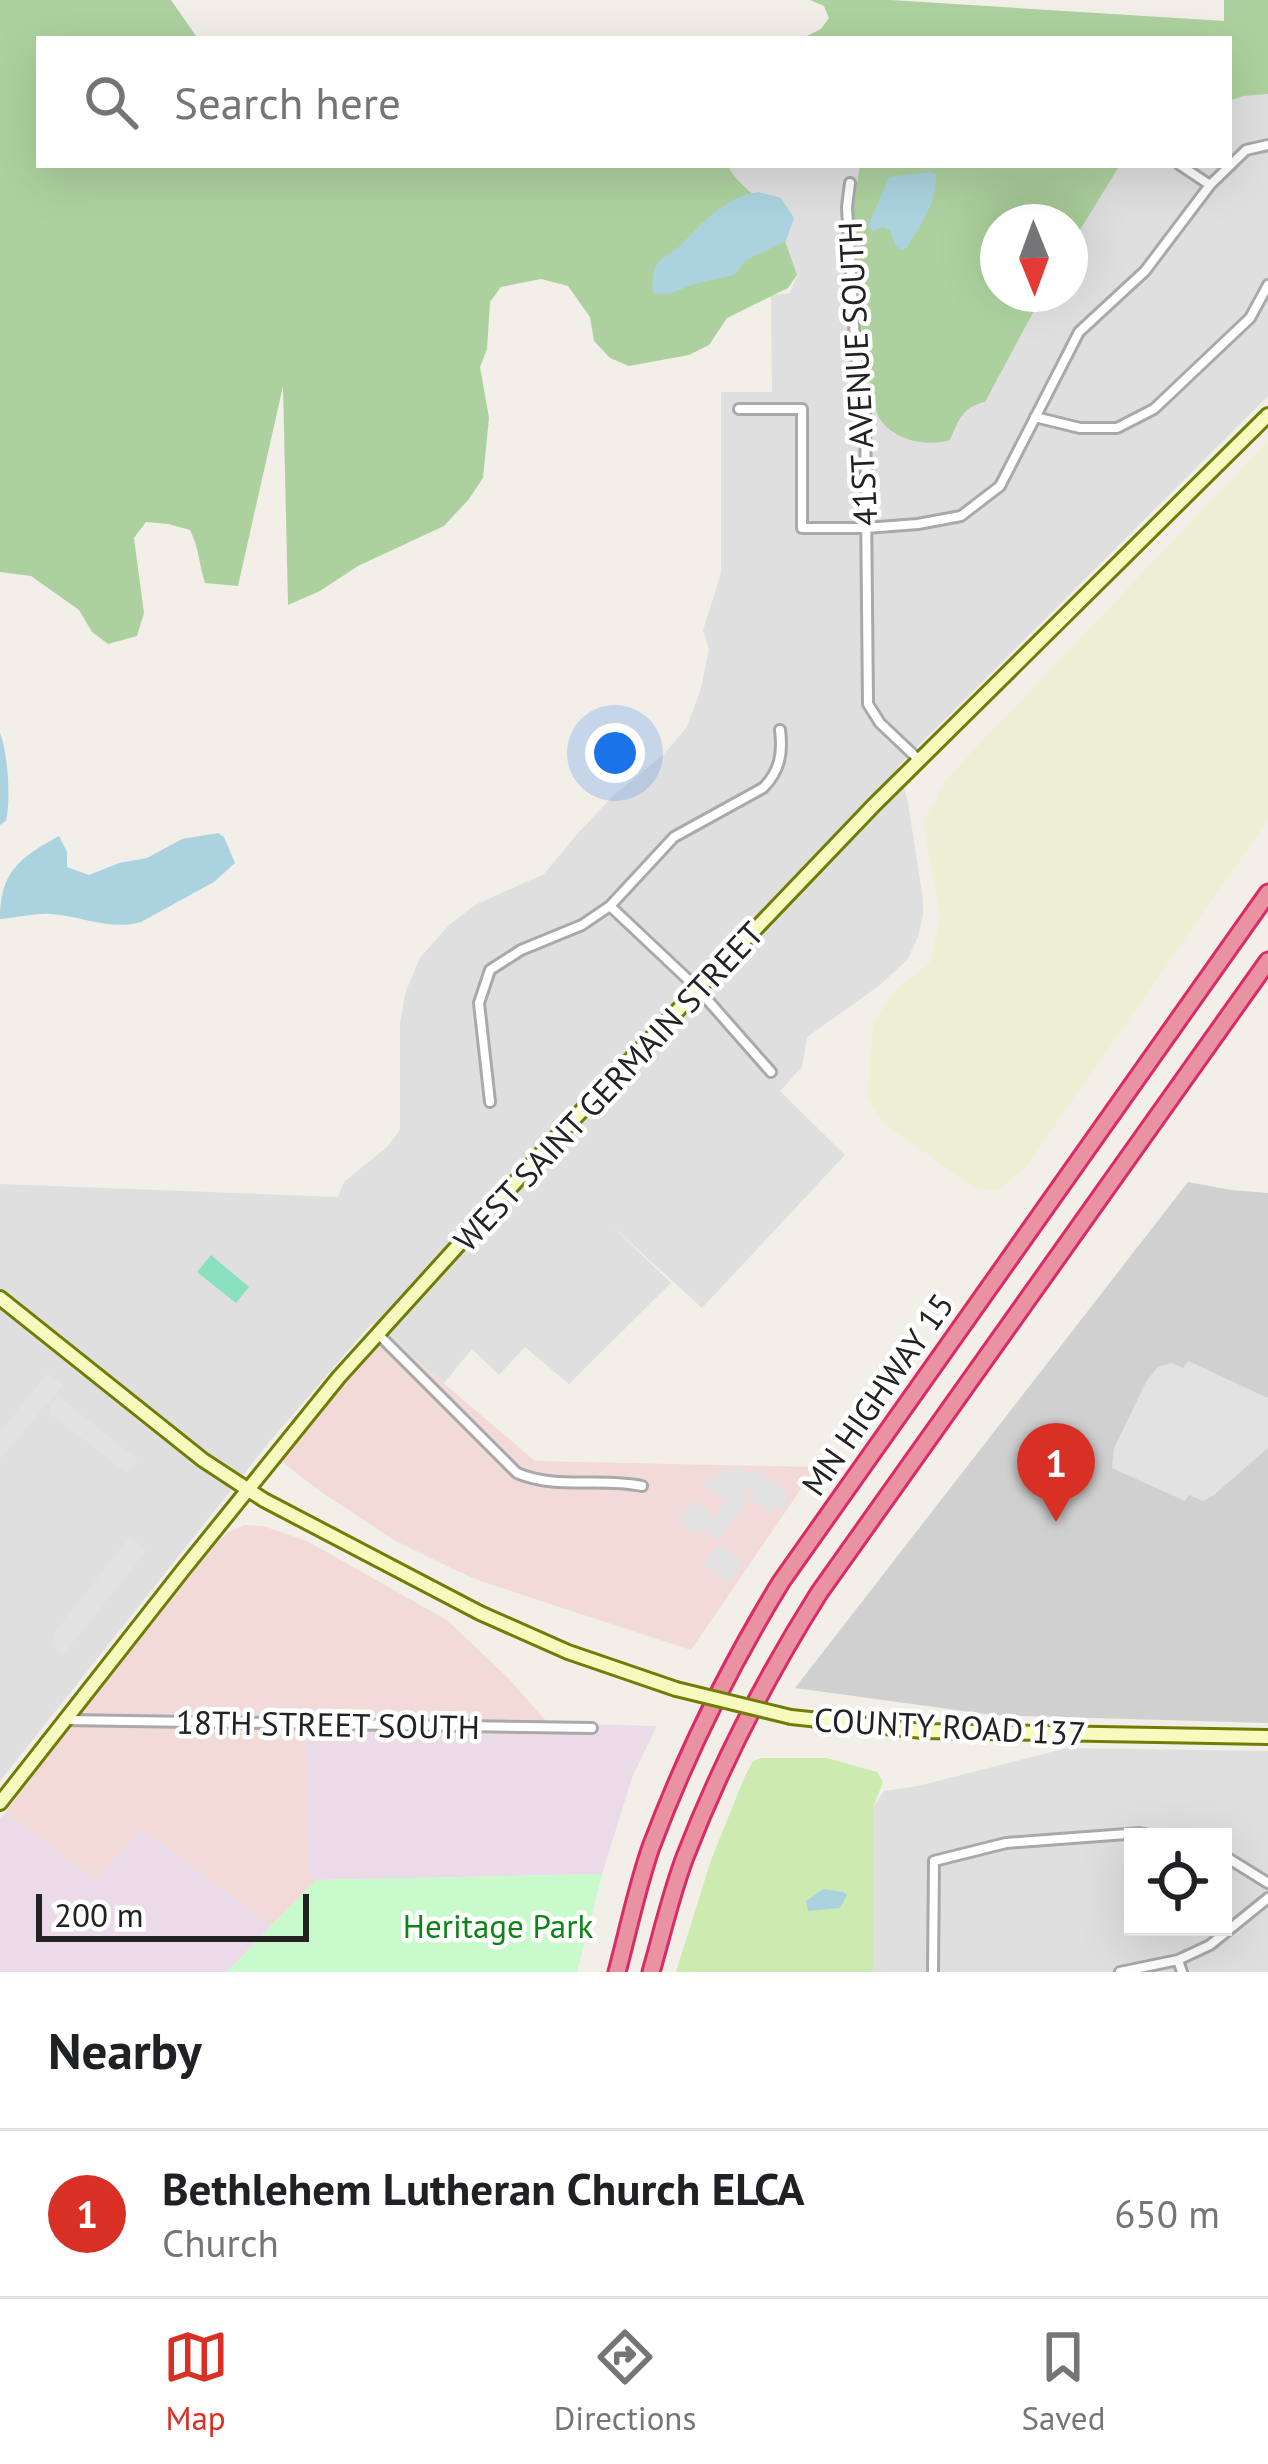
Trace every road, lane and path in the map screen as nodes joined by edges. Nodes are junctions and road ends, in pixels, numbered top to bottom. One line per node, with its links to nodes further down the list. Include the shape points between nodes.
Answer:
1 (1268, 145): 2 (street)
2 (1232, 164)
3 (1184, 168): 6 (street)
4 (1227, 168): 6 (street)
5 (850, 183): 11 (street, 41ST AVENUE SOUTH)
6 (1210, 185): 10 (street, via 1145,271 1079,332)
7 (1268, 285): 10 (street, via 1250,318 1154,409 1117,428)
8 (739, 410): 11 (street, via 802,409 802,528)
9 (1268, 415): 13 (street, WEST SAINT GERMAIN STREET)
10 (1035, 417): 11 (street, via 1000,486 961,516)
11 (866, 528): 13 (street, 41ST AVENUE SOUTH, via 868,704)
12 (780, 730): 15 (street, via 782,751 764,788 674,837)
13 (920, 760): 17 (street, WEST SAINT GERMAIN STREET)
14 (1268, 893): 33 (highway, MN HIGHWAY 15, via 741,1647 650,1852)
15 (610, 906): 17 (street); 19 (street, via 490,970 478,1003)
16 (1268, 961): 34 (highway, MN HIGHWAY 15, via 776,1661 684,1861)
17 (697, 988): 18 (street); 21 (street, WEST SAINT GERMAIN STREET)
18 (771, 1072)
19 (490, 1102)
20 (0, 1298): 23 (street, COUNTY ROAD 137)
21 (378, 1334): 22 (street, via 517,1473 538,1482); 23 (street, WEST SAINT GERMAIN STREET)
22 (642, 1486)
23 (249, 1490): 24 (street, WEST SAINT GERMAIN STREET); 26 (street, COUNTY ROAD 137, bridge, via 568,1652 791,1717 923,1731)
24 (64, 1720): 25 (street, 18TH STREET SOUTH); 27 (street, WEST SAINT GERMAIN STREET)
25 (592, 1728)
26 (1268, 1737)
27 (0, 1803)
28 (1124, 1834): 35 (street, via 1006,1843 934,1861)
29 (1232, 1861): 30 (street)
30 (1268, 1883)
31 (1268, 1898): 32 (street, via 1210,1946)
32 (1178, 1960): 36 (street); 37 (street)
33 (617, 1972)
34 (651, 1972)
35 (932, 1972)
36 (1120, 1972)
37 (1182, 1972)

